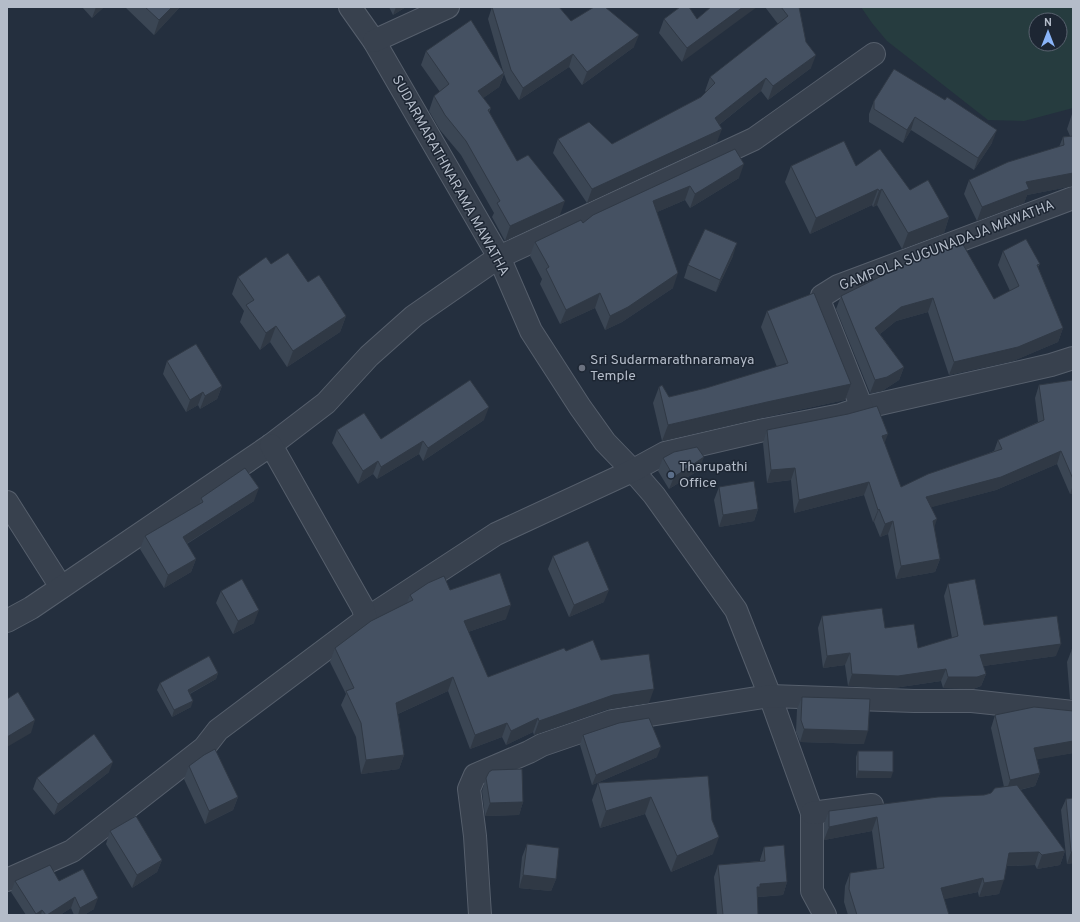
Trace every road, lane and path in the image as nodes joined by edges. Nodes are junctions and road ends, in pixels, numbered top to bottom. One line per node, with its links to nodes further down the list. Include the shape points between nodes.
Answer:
1 (350, 7): 3 (street, SUDARMARATHNARAMA MAWATHA)
2 (448, 7): 3 (street)
3 (374, 41): 6 (street, SUDARMARATHNARAMA MAWATHA)
4 (874, 54): 6 (street, via 754,139)
5 (1073, 198): 8 (street, GAMPOLA SUGUNADAJA MAWATHA, via 838,286 822,296 821,305)
6 (499, 257): 9 (street, via 414,316 369,356 326,404); 10 (street, SUDARMARATHNARAMA MAWATHA, via 531,331 605,442)
7 (1073, 358): 8 (street)
8 (862, 408): 10 (street, via 841,415 665,453)
9 (271, 445): 12 (street); 13 (street, via 363,608)
10 (632, 471): 13 (street, via 496,534); 15 (street, SUDARMARATHNARAMA MAWATHA, via 654,495 736,610)
11 (7, 502): 12 (street)
12 (61, 587): 14 (street)
13 (366, 619): 19 (street, via 218,730 204,748 72,851)
14 (7, 621)
15 (770, 696): 16 (street, via 972,701); 18 (street, SUDARMARATHNARAMA MAWATHA); 21 (street, via 612,721 542,746 475,775 469,789)
16 (1073, 712)
17 (894, 803): 18 (street)
18 (812, 812): 20 (street, SUDARMARATHNARAMA MAWATHA)
19 (7, 880)
20 (812, 891): 22 (street, SUDARMARATHNARAMA MAWATHA); 23 (street)
21 (480, 915)
22 (809, 915)
23 (825, 915)

